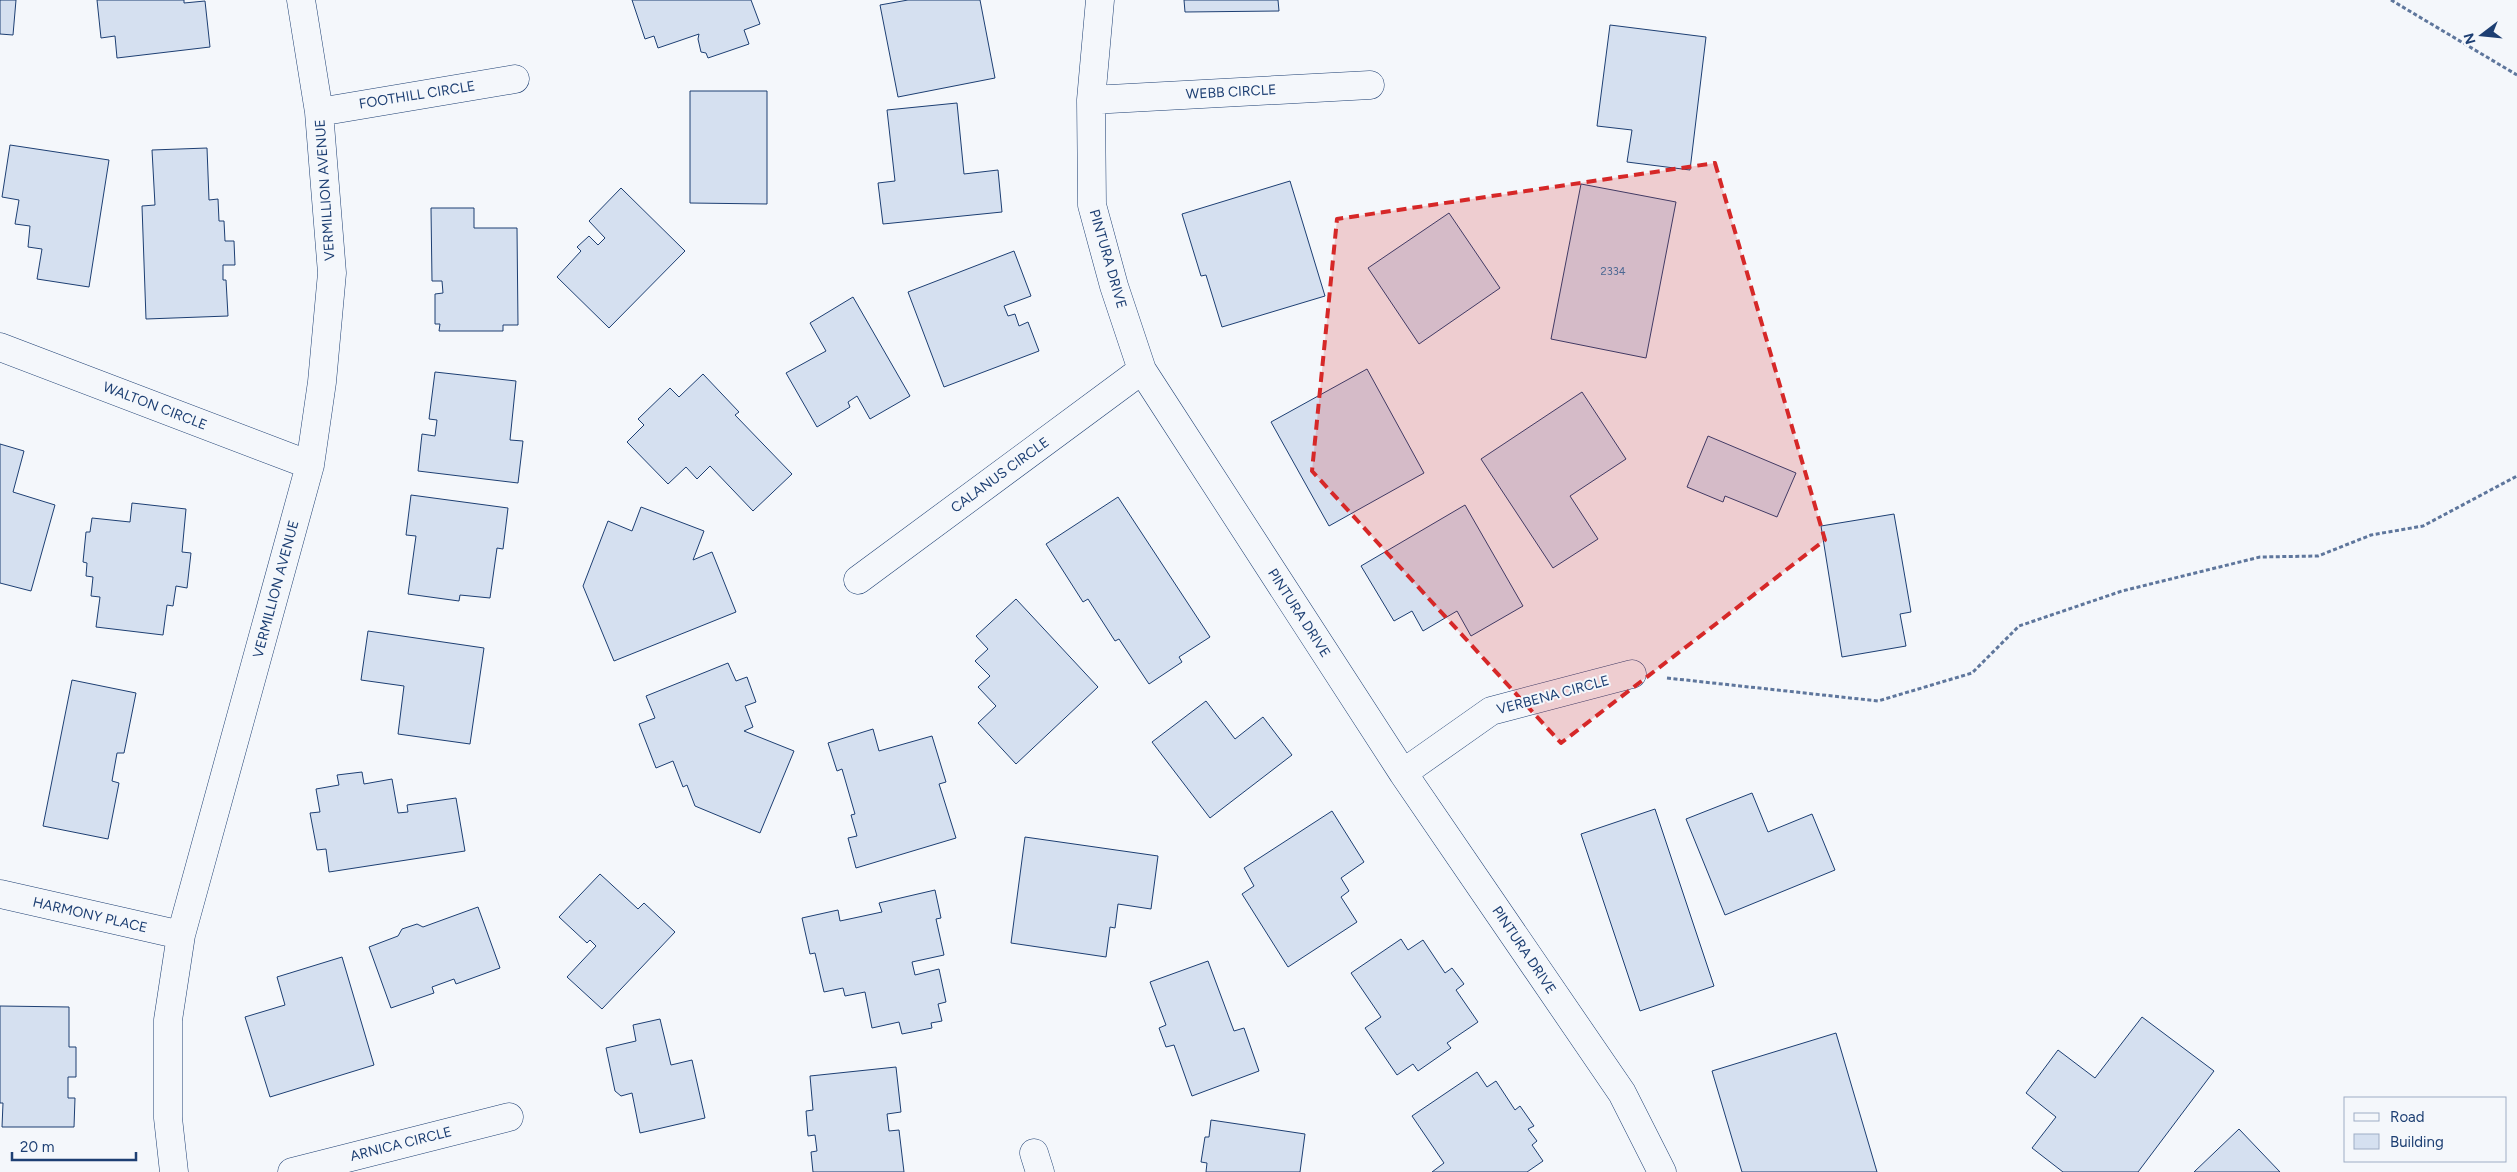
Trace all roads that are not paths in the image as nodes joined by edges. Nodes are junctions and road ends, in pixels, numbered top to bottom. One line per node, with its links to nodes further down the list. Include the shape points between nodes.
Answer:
1 (302, 0): 6 (street, VERMILLION AVENUE)
2 (1100, 0): 5 (street, PINTURA DRIVE)
3 (515, 79): 6 (street, FOOTHILL CIRCLE)
4 (1370, 85): 5 (street, WEBB CIRCLE)
5 (1091, 100): 8 (street, PINTURA DRIVE, via 1092,205)
6 (319, 112): 9 (street, VERMILLION AVENUE, via 332,274)
7 (0, 347): 9 (street, WALTON CIRCLE)
8 (1142, 370): 10 (street, CALANUS CIRCLE); 12 (street, PINTURA DRIVE)
9 (310, 465): 14 (street, VERMILLION AVENUE)
10 (858, 580)
11 (1632, 674): 12 (street, VERBENA CIRCLE, via 1491,711)
12 (1403, 773): 18 (street, PINTURA DRIVE, via 1622,1093)
13 (0, 894): 14 (street, HARMONY PLACE)
14 (181, 935): 16 (street, VERMILLION AVENUE, via 168,1020 168,1118)
15 (509, 1117): 17 (street, ARNICA CIRCLE)
16 (174, 1172)
17 (292, 1172)
18 (1662, 1172)

